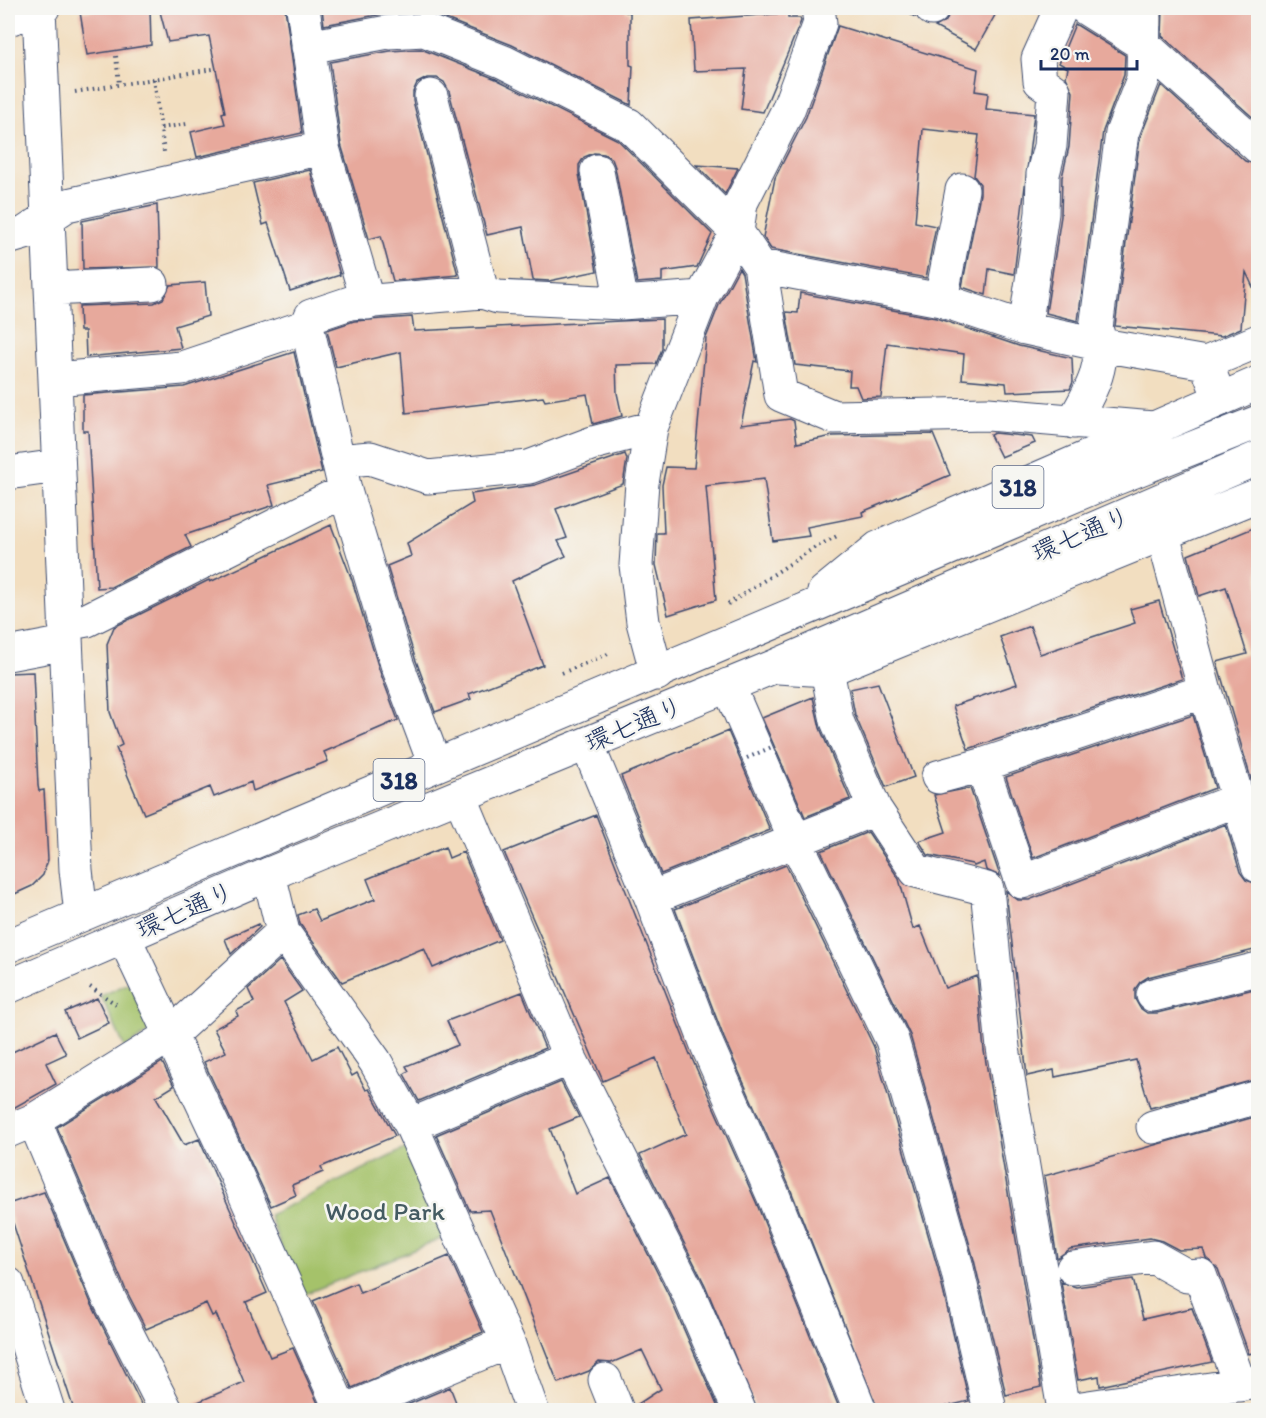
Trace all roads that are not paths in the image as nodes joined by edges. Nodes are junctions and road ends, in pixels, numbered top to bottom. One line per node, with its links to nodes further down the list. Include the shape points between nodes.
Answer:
1 (41, 8): 7 (street); 15 (street)
2 (303, 8): 9 (street)
3 (818, 8): 16 (street, via 820,23 788,110 741,203)
4 (1061, 8): 27 (street, via 1038,59 1040,81 1054,91)
5 (1085, 8): 8 (street)
6 (1144, 8): 8 (street)
7 (8, 19)
8 (1144, 45): 11 (street); 29 (street, via 1143,79 1120,145 1096,328)
9 (308, 47): 12 (street); 16 (street, via 388,32 424,30 504,62 629,125)
10 (431, 96): 21 (street)
11 (1258, 147)
12 (323, 148): 15 (street, via 67,205); 24 (street)
13 (597, 171): 25 (street)
14 (962, 189): 23 (street)
15 (48, 218): 17 (street, via 26,233); 20 (street)
16 (737, 232): 18 (street); 22 (street)
17 (8, 238)
18 (760, 266): 23 (street); 34 (street, via 781,395 834,417 988,414)
19 (152, 284): 20 (street)
20 (51, 289): 31 (street)
21 (482, 292): 24 (street); 25 (street, via 498,297)
22 (702, 297): 25 (street); 36 (street)
23 (942, 300): 27 (street)
24 (368, 303): 26 (street, via 350,303 311,316)
25 (622, 303)
26 (307, 326): 31 (street, via 182,368); 39 (street)
27 (1025, 328): 29 (street)
28 (1258, 341): 30 (street)
29 (1102, 345): 30 (street); 34 (street, via 1093,387)
30 (1206, 363): 33 (street)
31 (55, 379): 40 (street)
32 (1258, 382): 33 (street, 318)
33 (1220, 399): 37 (street, 318)
34 (1073, 422): 37 (street)
35 (1258, 422): 45 (street, 環七通り / 318, via 1097,486)
36 (651, 428): 39 (street, via 593,443 530,467 428,477 370,458); 50 (street, via 636,565 643,622)
37 (1153, 428): 45 (street, 318, via 878,548)
38 (1258, 458): 48 (street, 環七通り / 318)
39 (338, 461): 42 (street)
40 (58, 466): 41 (street); 46 (street)
41 (8, 472)
42 (346, 494): 46 (street, via 328,499); 54 (street, via 397,664)
43 (1258, 495): 44 (street, 318)
44 (1163, 535): 49 (street, 318); 52 (street)
45 (792, 617): 50 (street, 環七通り / 318)
46 (65, 634): 47 (street); 64 (street)
47 (8, 654)
48 (773, 667): 49 (street, 318); 51 (street, 環七通り / 318)
49 (827, 670): 58 (street, via 837,721)
50 (657, 674): 54 (street, 環七通り / 318)
51 (728, 685): 53 (street, 環七通り / 318); 60 (street)
52 (1205, 691): 55 (street); 59 (street)
53 (587, 744): 57 (street, 環七通り / 318); 63 (street)
54 (435, 765): 64 (street, 環七通り / 318)
55 (982, 765): 56 (street); 59 (street, via 1022,882)
56 (938, 777)
57 (460, 796): 62 (street, 環七通り / 318); 72 (street)
58 (874, 809): 60 (street); 91 (street, via 916,871 987,889 1003,1048)
59 (1246, 811): 61 (street)
60 (795, 840): 63 (street); 90 (street, via 892,1040 956,1264)
61 (1258, 866)
62 (269, 874): 65 (street); 66 (street, 環七通り / 318)
63 (651, 898): 89 (street, via 707,1045)
64 (81, 914): 67 (street, 環七通り / 318)
65 (283, 932): 71 (street); 74 (street, via 375,1060)
66 (124, 937): 69 (street, 環七通り / 318); 71 (street)
67 (8, 946)
68 (1258, 969): 70 (street)
69 (8, 987)
70 (1153, 995)
71 (169, 1036): 75 (street); 84 (street, via 236,1174)
72 (570, 1058): 74 (street); 88 (street, via 688,1292)
73 (1258, 1097): 76 (street)
74 (411, 1125): 79 (street)
75 (21, 1126): 83 (street)
76 (1153, 1127)
77 (1073, 1268): 81 (street, via 1153,1257 1187,1276 1200,1275)
78 (8, 1284): 82 (street)
79 (508, 1342): 85 (street); 86 (street)
80 (605, 1380): 87 (street)
81 (1249, 1384): 91 (street)
82 (48, 1410)
83 (166, 1410)
84 (341, 1410)
85 (347, 1410)
86 (532, 1410)
87 (617, 1410)
88 (739, 1410)
89 (860, 1410)
90 (990, 1410)
91 (1066, 1410)

